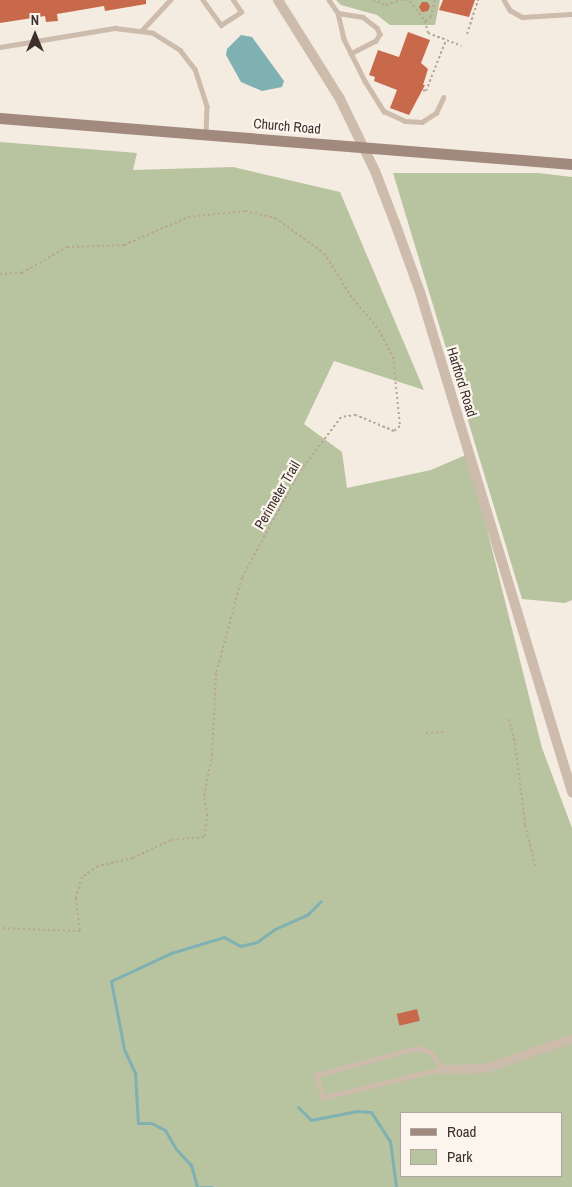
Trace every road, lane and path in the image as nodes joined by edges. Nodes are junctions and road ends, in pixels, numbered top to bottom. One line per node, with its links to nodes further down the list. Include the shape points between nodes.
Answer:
1 (170, 0): 15 (lane)
2 (203, 0): 3 (lane, via 221,25 241,12)
3 (233, 0)
4 (278, 0): 25 (street, Hartford Road, via 322,67)
5 (329, 0): 12 (lane)
6 (373, 0): 7 (path, via 386,5)
7 (402, 0): 11 (path)
8 (435, 0): 14 (path, via 432,16)
9 (478, 0): 16 (path)
10 (504, 0): 13 (lane, via 510,10 522,17)
11 (410, 1): 14 (path)
12 (338, 14): 20 (lane); 20 (lane, via 363,17 378,28 380,34 376,41)
13 (572, 14)
14 (425, 21): 17 (path, via 428,33)
15 (143, 29): 19 (lane, via 115,28); 24 (lane, via 180,50 195,69 207,106)
16 (467, 34)
17 (446, 40): 18 (path); 21 (path)
18 (462, 46)
19 (0, 47)
20 (351, 54): 22 (lane, via 376,101 391,116 412,123 422,122 436,113)
21 (424, 90)
22 (443, 98)
23 (0, 118): 24 (main road, Church Road)
24 (206, 134): 25 (main road, Church Road)
25 (363, 147): 26 (main road, Church Road); 31 (street, Hartford Road, via 420,292)
26 (572, 164)
27 (0, 274): 33 (path, Perimeter Trail, via 22,273 68,247 124,245 188,217 245,211 275,218 324,254 350,295 379,330 394,357 400,426 394,431 356,416 341,417 298,474 242,578 216,673 212,754 204,798 207,814 204,837 171,840 132,858 98,866 82,877 76,898 80,931)
28 (509, 718): 32 (path, via 516,743 525,825)
29 (443, 732): 30 (path)
30 (426, 733)
31 (572, 792)
32 (536, 868)
33 (0, 928)
34 (572, 1038): 35 (street, via 485,1068)
35 (444, 1069): 35 (lane, via 430,1052 417,1048 316,1075 323,1098)

